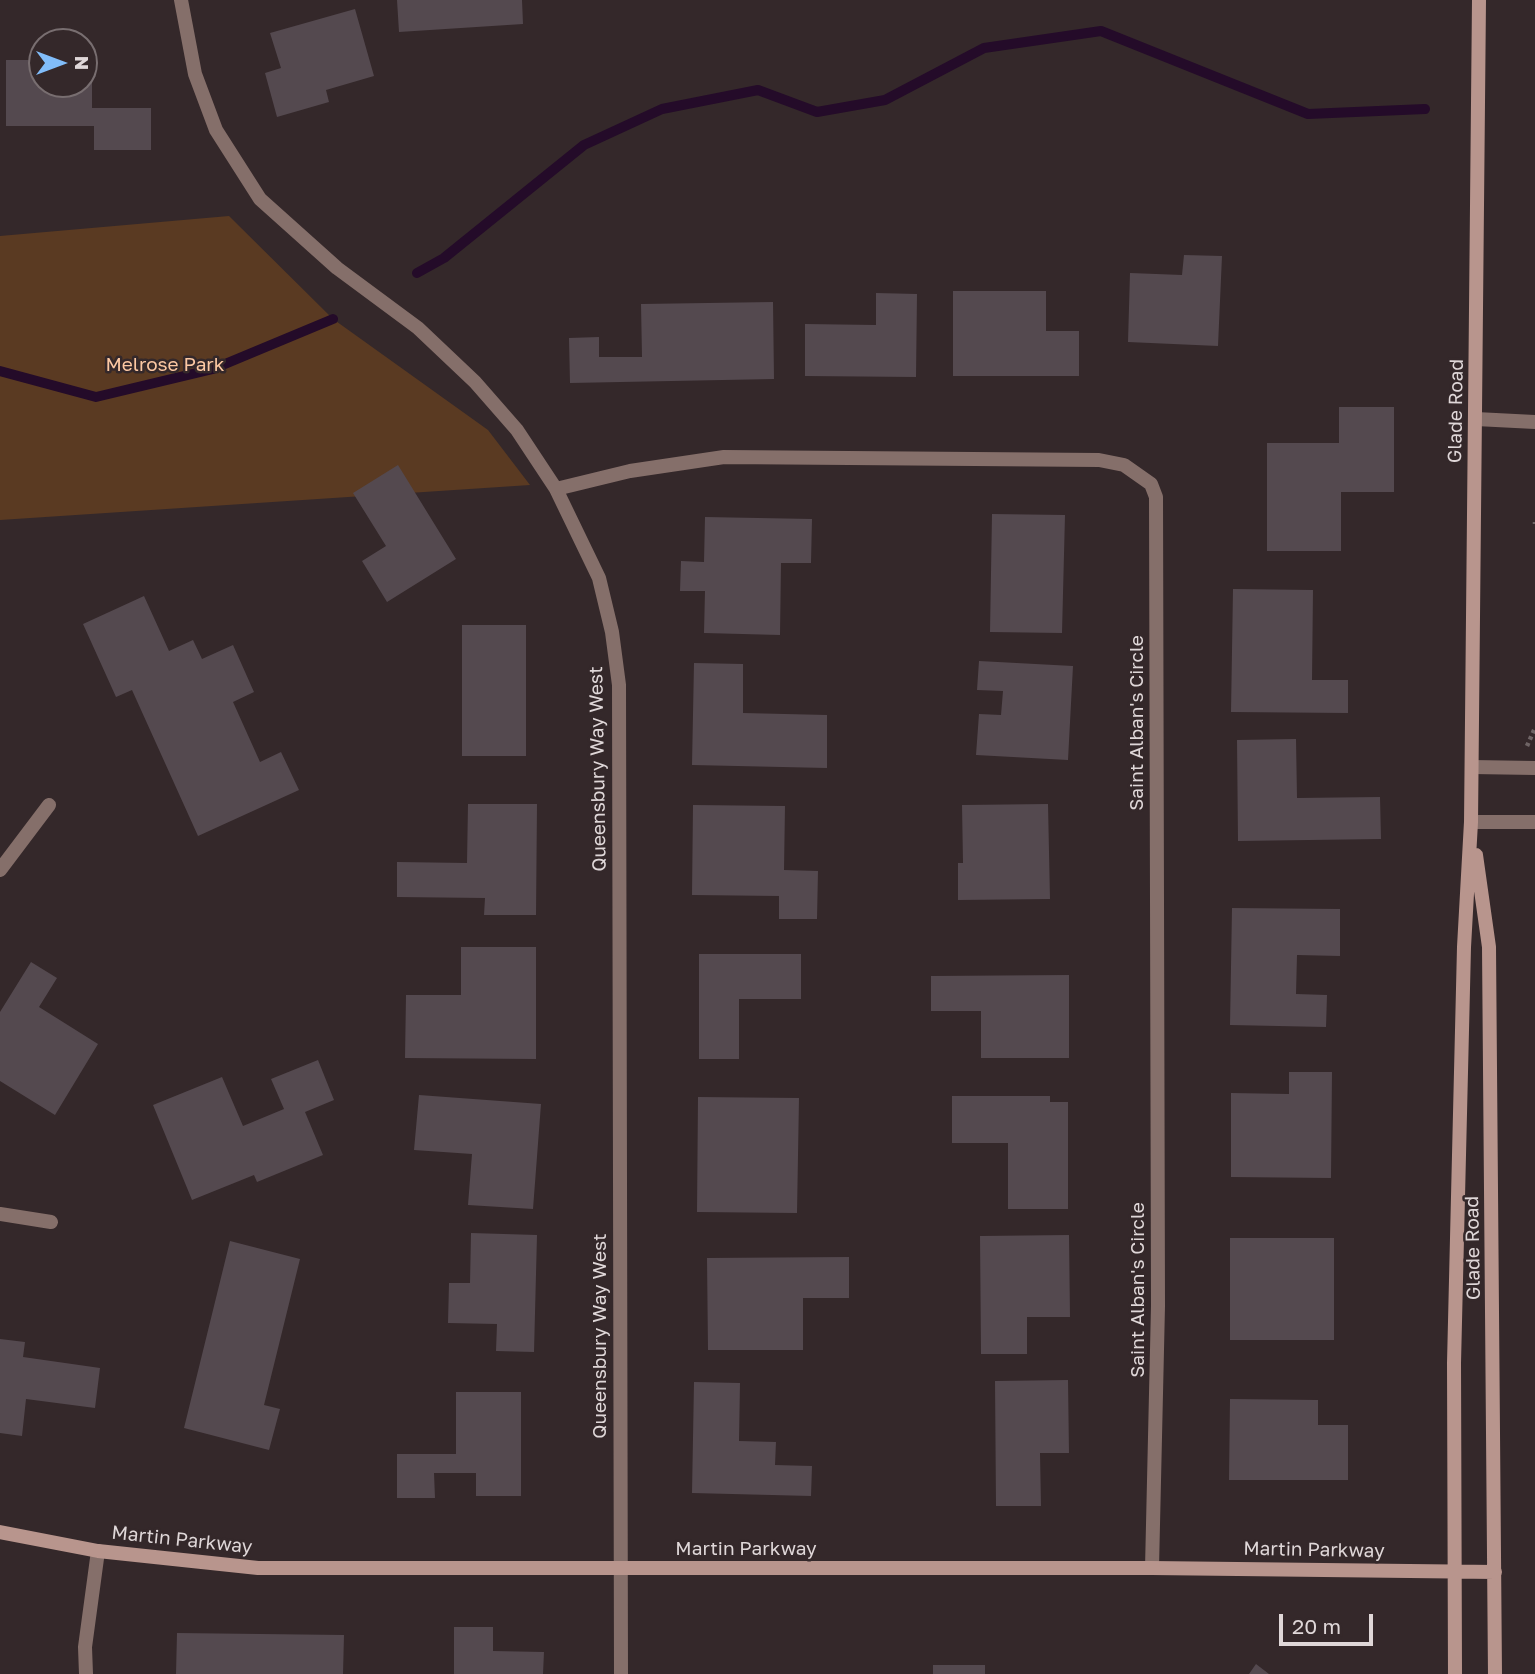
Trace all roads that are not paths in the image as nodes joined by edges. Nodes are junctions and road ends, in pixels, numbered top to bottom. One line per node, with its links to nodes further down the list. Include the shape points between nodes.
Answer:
1 (181, 0): 5 (street, Queensbury Way West, via 195,74 216,130 260,199 337,268 418,328 475,382 517,430)
2 (1479, 0): 3 (main road, Glade Road)
3 (1476, 419): 4 (street); 6 (main road, Glade Road)
4 (1535, 422)
5 (556, 489): 16 (street, Saint Alban's Circle, via 630,471 724,457 1099,460 1124,465 1151,484 1156,497 1158,1278); 17 (street, Queensbury Way West, via 599,578 619,685)
6 (1472, 767): 7 (street); 9 (main road, Glade Road)
7 (1535, 768)
8 (49, 804): 11 (street)
9 (1471, 822): 10 (street); 18 (main road, Glade Road, via 1454,1349); 19 (main road, Glade Road, via 1489,947)
10 (1535, 822)
11 (0, 870)
12 (0, 1213): 13 (street)
13 (51, 1222)
14 (0, 1532): 15 (main road, Martin Parkway)
15 (98, 1551): 17 (main road, Martin Parkway, via 258,1568); 20 (street, via 85,1647)
16 (1152, 1567): 17 (main road, Martin Parkway); 18 (main road, Martin Parkway)
17 (619, 1569): 21 (street, Queensbury Way West)
18 (1455, 1572): 19 (main road, Martin Parkway); 22 (main road, Glade Road)
19 (1495, 1572): 23 (main road, Glade Road)
20 (86, 1674)
21 (621, 1674)
22 (1455, 1674)
23 (1495, 1674)

